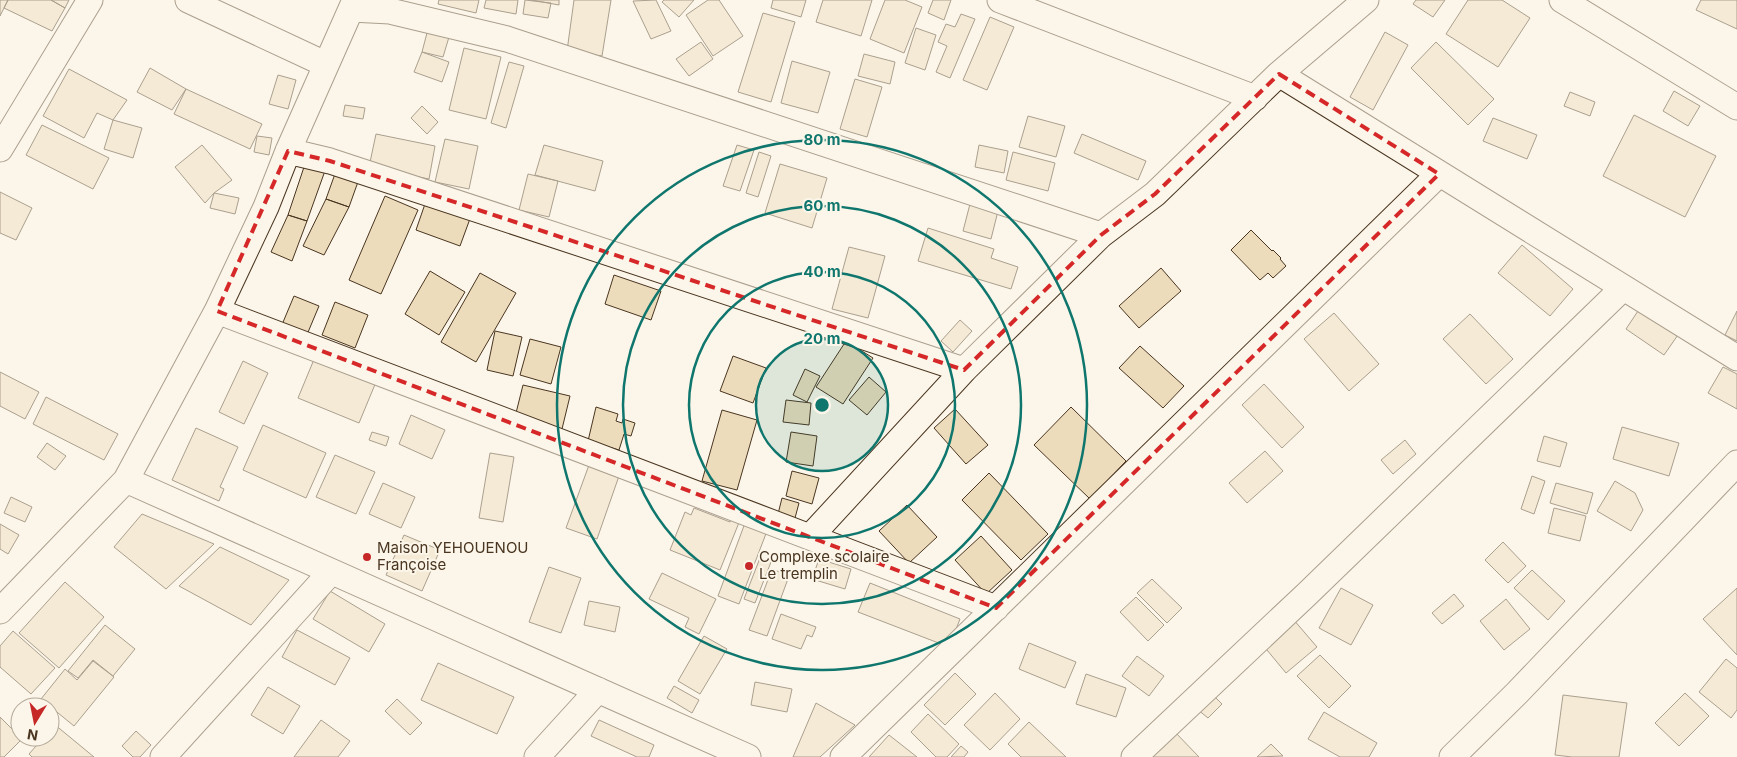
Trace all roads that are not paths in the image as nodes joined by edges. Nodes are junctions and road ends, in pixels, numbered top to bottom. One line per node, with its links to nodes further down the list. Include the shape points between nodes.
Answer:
1 (90, 0): 11 (street)
2 (188, 0): 7 (street)
3 (1000, 0): 9 (street)
4 (1366, 0): 8 (street)
5 (1562, 0): 10 (street)
6 (353, 5): 7 (street); 14 (street, via 507,39)
7 (325, 64): 12 (street)
8 (1279, 74): 9 (street); 13 (street)
9 (1254, 98): 14 (street, via 1155,194)
10 (1737, 107)
11 (2, 142)
12 (288, 151): 16 (street, via 266,207); 18 (street, via 335,162)
13 (1439, 174): 15 (street); 23 (street)
14 (1101, 235): 18 (street)
15 (1623, 288): 17 (street); 30 (street)
16 (217, 311): 20 (street); 21 (street)
17 (1737, 358)
18 (964, 370): 21 (street)
19 (1737, 464): 31 (street)
20 (126, 480): 22 (street); 24 (street)
21 (810, 537): 23 (street)
22 (332, 572): 25 (street); 26 (street)
23 (996, 608): 29 (street)
24 (0, 611)
25 (598, 690): 27 (street); 28 (street)
26 (163, 757)
27 (538, 757)
28 (748, 757)
29 (843, 757)
30 (1134, 757)
31 (1452, 757)

